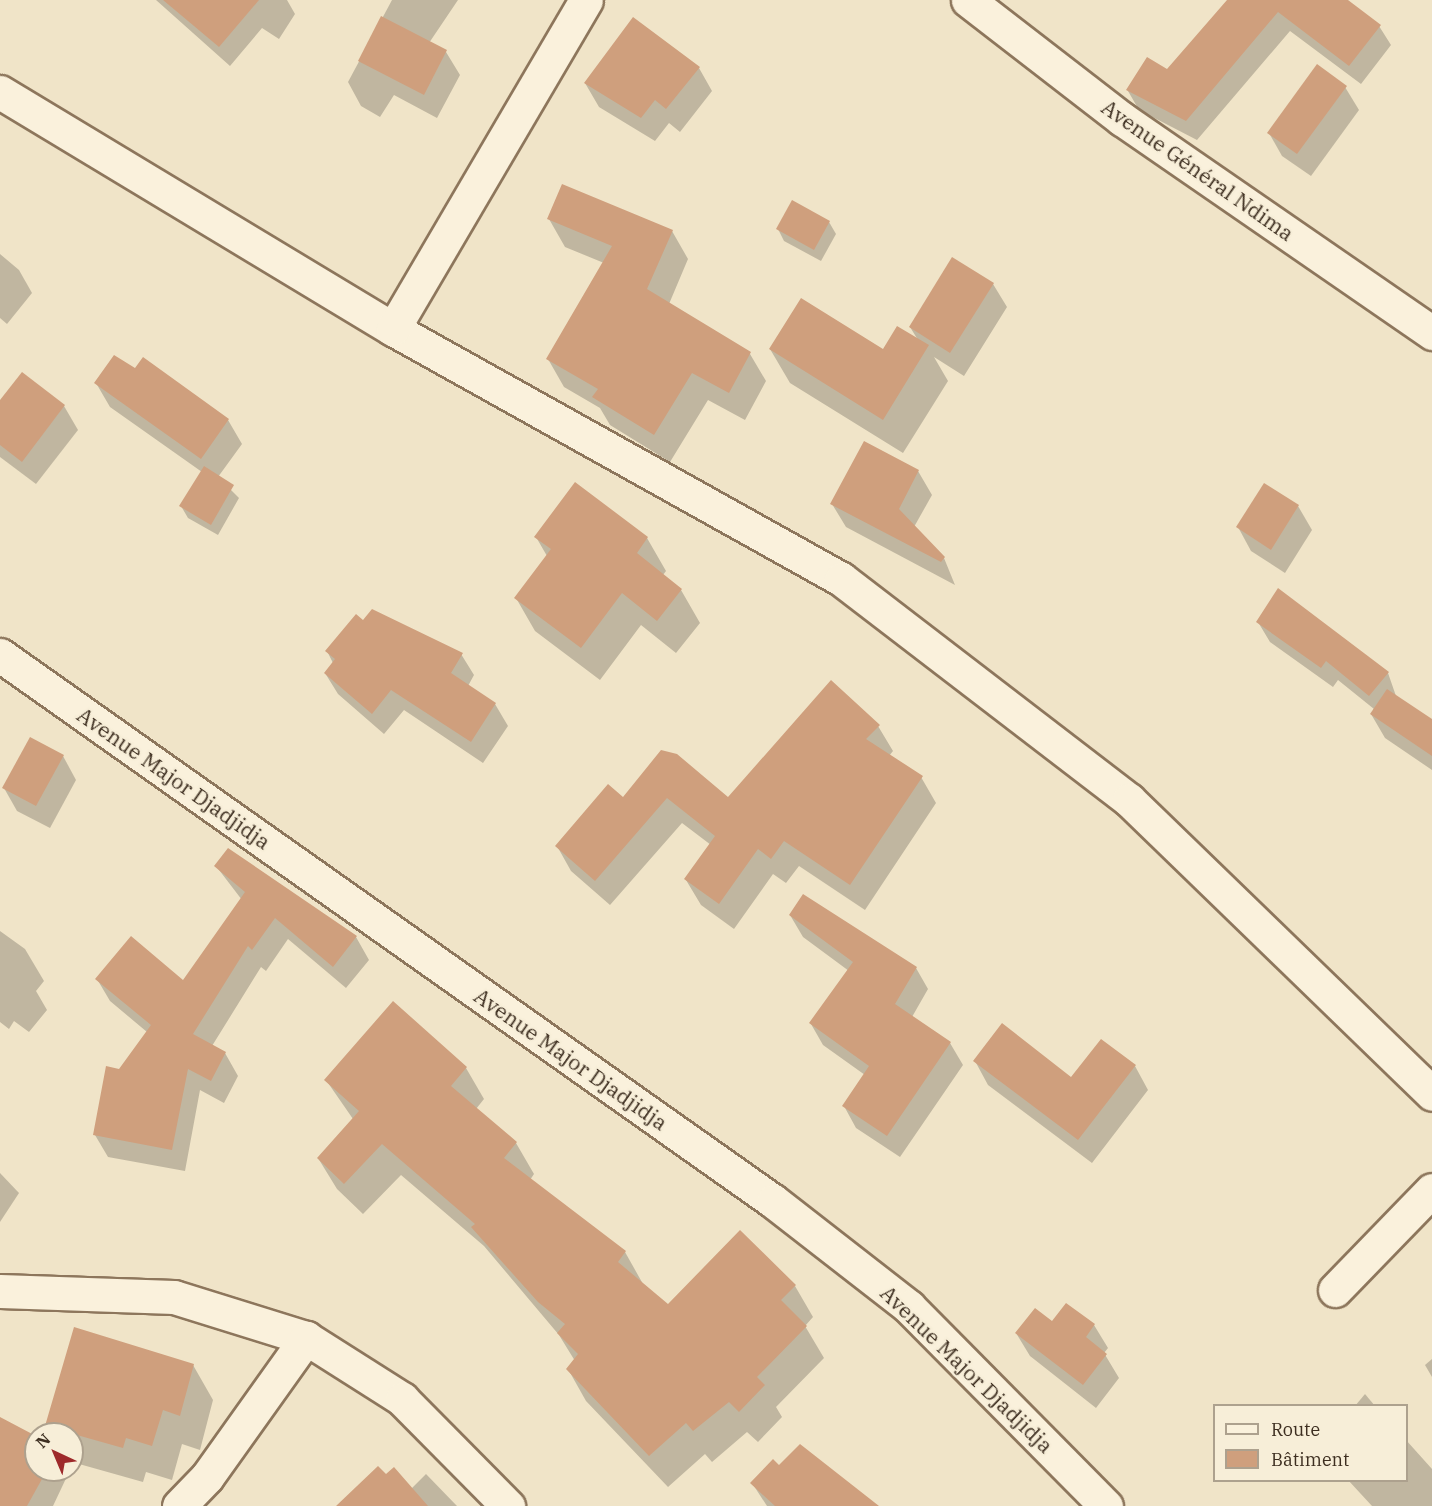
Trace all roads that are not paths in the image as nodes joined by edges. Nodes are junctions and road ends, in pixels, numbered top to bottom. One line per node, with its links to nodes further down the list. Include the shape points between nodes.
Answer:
1 (586, 0): 4 (street)
2 (968, 0): 5 (street, Avenue Général Ndima, via 1122,118)
3 (0, 92): 4 (street)
4 (393, 329): 7 (street, via 841,579 1129,800)
5 (1432, 333)
6 (0, 655): 14 (street, Avenue Major Djadjidja, via 772,1201 909,1307)
7 (1432, 1094)
8 (1432, 1190): 9 (street)
9 (1335, 1290)
10 (0, 1291): 11 (street, via 174,1297)
11 (306, 1338): 12 (street, via 207,1477); 13 (street, via 402,1399)
12 (179, 1506)
13 (508, 1506)
14 (1106, 1506)

